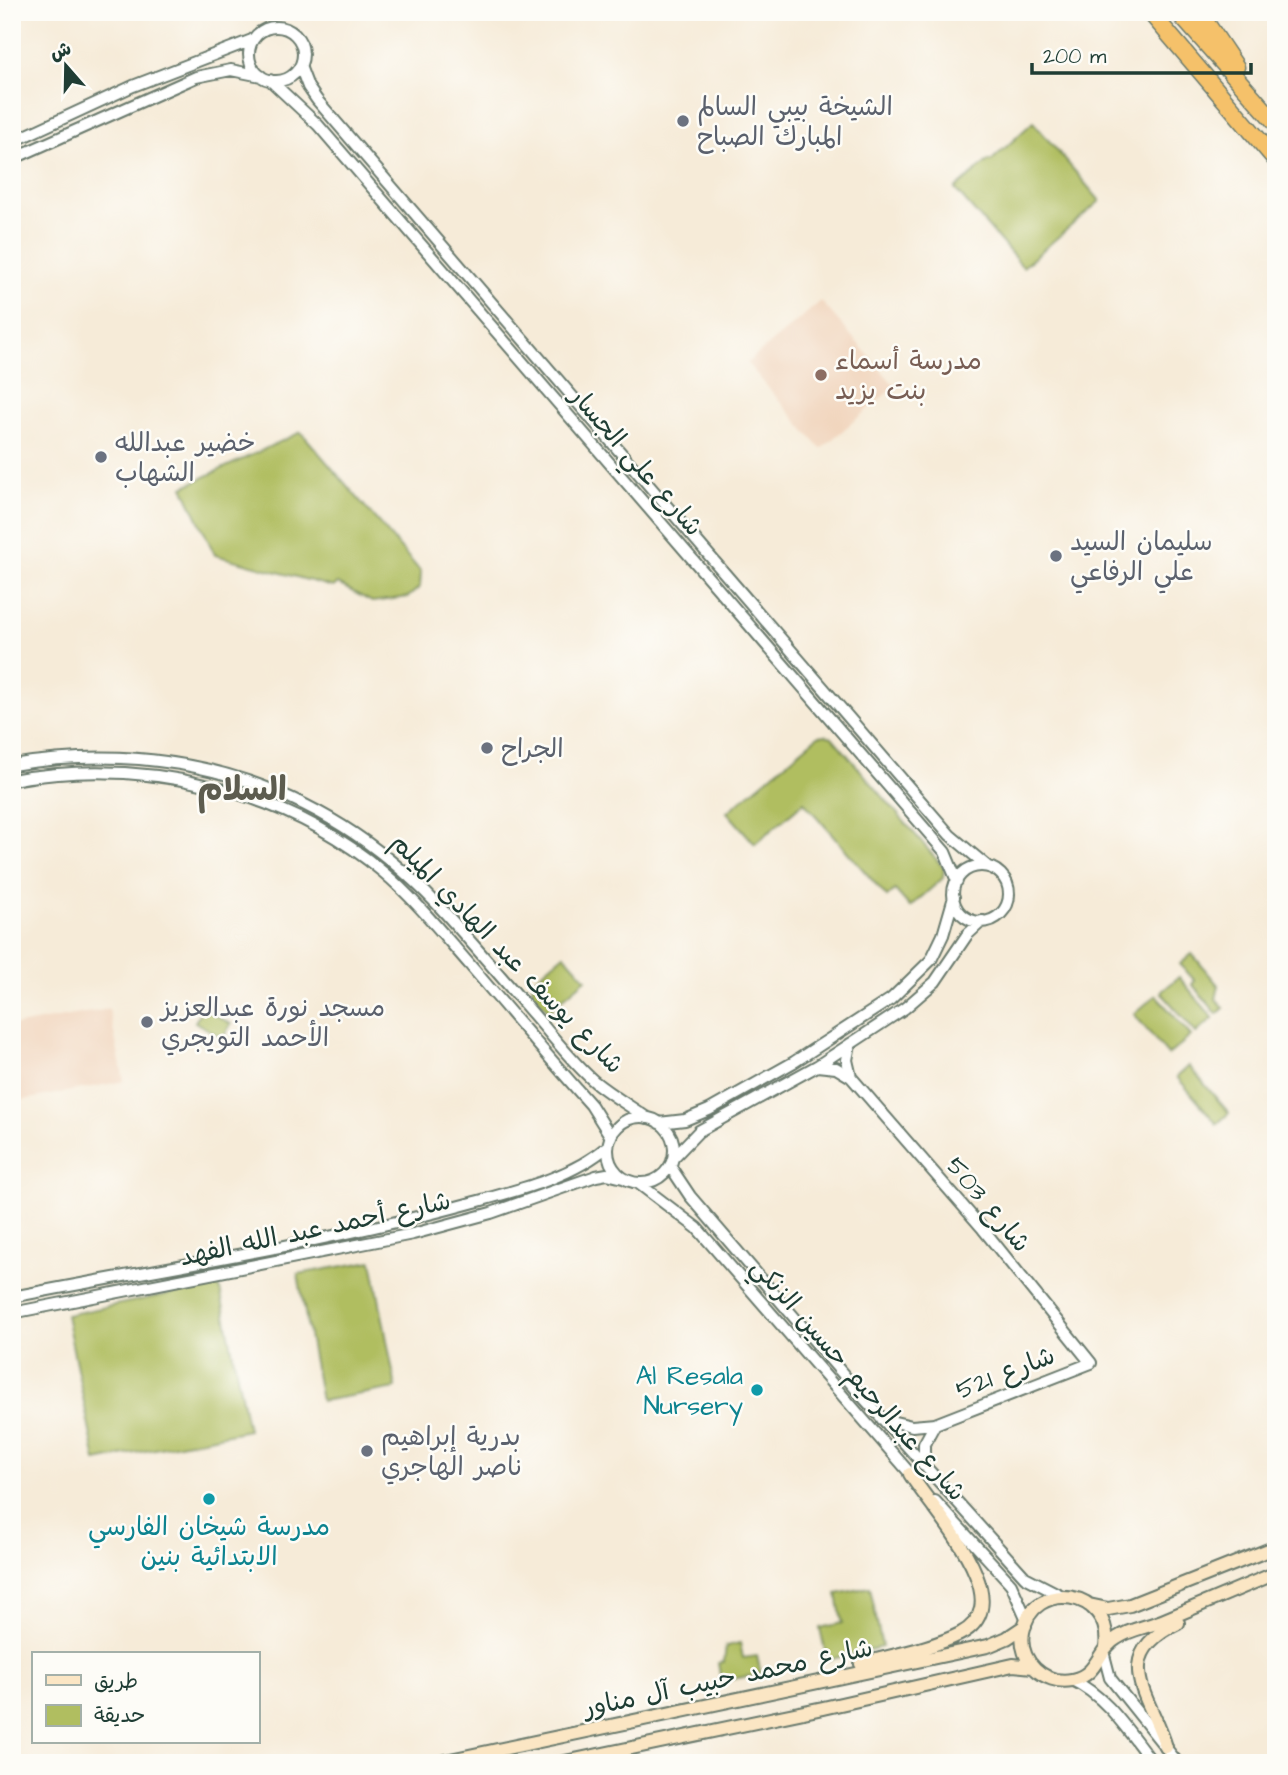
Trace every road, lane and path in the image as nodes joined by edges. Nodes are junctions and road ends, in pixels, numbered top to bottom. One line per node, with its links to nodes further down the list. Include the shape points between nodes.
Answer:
1 (1150, 12): 15 (highway)
2 (1178, 12): 9 (highway)
3 (1199, 12): 9 (highway)
4 (252, 40): 5 (street); 6 (street, via 273,26 289,30 301,43); 8 (street, via 248,56 254,71)
5 (192, 62): 7 (street); 11 (street)
6 (300, 66): 8 (street, via 284,80); 12 (street, شارع علي الجسار, via 312,94)
7 (195, 77): 8 (street, via 222,70); 13 (street)
8 (265, 78): 14 (street, شارع علي الجسار, via 308,113)
9 (1262, 108): 10 (highway)
10 (1276, 123)
11 (12, 142)
12 (360, 150): 14 (street); 16 (street, شارع علي الجسار)
13 (12, 159)
14 (348, 159): 17 (street, شارع علي الجسار)
15 (1276, 159)
16 (538, 357): 17 (street); 18 (street, شارع علي الجسار)
17 (526, 366): 19 (street, شارع علي الجسار)
18 (548, 368): 19 (street); 20 (street, شارع علي الجسار)
19 (535, 377): 21 (street, شارع علي الجسار)
20 (772, 629): 21 (street); 22 (street, شارع علي الجسار)
21 (760, 638): 23 (street, شارع علي الجسار)
22 (794, 655): 23 (street); 29 (street, شارع علي الجسار, via 958,844)
23 (783, 665): 31 (street, شارع علي الجسار, via 945,852)
24 (12, 767): 26 (street, شارع يوسف عبد الهادي الميلم, via 58,759 152,760 228,775 307,806)
25 (12, 780): 28 (street, شارع يوسف عبد الهادي الميلم, via 104,773 203,784 300,819)
26 (383, 852): 27 (street, شارع يوسف عبد الهادي الميلم); 28 (street)
27 (395, 862): 30 (street); 37 (street, شارع يوسف عبد الهادي الميلم, via 587,1074)
28 (373, 864): 30 (street, شارع يوسف عبد الهادي الميلم)
29 (987, 866): 31 (street, via 969,869); 33 (street, via 1005,879 1009,897 997,917)
30 (384, 873): 39 (street, شارع يوسف عبد الهادي الميلم, via 441,931 592,1105)
31 (957, 881): 32 (street)
32 (954, 897): 33 (street, via 967,917); 38 (street, via 931,960 891,999 816,1049 719,1104 685,1120)
33 (982, 921): 34 (street, via 925,992)
34 (850, 1044): 35 (street); 36 (street)
35 (817, 1066): 36 (street, via 836,1068); 40 (street, via 699,1131)
36 (851, 1077): 51 (street, شارع 503)
37 (647, 1118): 38 (street); 39 (street, via 623,1123)
38 (659, 1123): 40 (street, via 672,1138)
39 (609, 1142): 41 (street, via 612,1168); 45 (street, شارع أحمد عبد الله الفهد, via 573,1169 491,1197 382,1225)
40 (672, 1161): 42 (street, via 653,1181); 43 (street, شارع عبدالرحيم حسين الزنكي, via 684,1189)
41 (623, 1178): 42 (street); 47 (street, شارع أحمد عبد الله الفهد, via 601,1174 436,1228)
42 (638, 1183): 44 (street, شارع عبدالرحيم حسين الزنكي, via 688,1219)
43 (737, 1250): 44 (street); 52 (street, شارع عبدالرحيم حسين الزنكي)
44 (726, 1260): 55 (street, شارع عبدالرحيم حسين الزنكي)
45 (197, 1262): 46 (street, شارع أحمد عبد الله الفهد); 47 (street)
46 (183, 1265): 48 (street); 49 (street, شارع أحمد عبد الله الفهد)
47 (201, 1276): 48 (street, شارع أحمد عبد الله الفهد)
48 (186, 1279): 50 (street, شارع أحمد عبد الله الفهد)
49 (12, 1297)
50 (12, 1313)
51 (1091, 1363): 53 (street, شارع 521)
52 (882, 1419): 53 (street, شارع 521, via 912,1426); 54 (street, شارع عبدالرحيم حسين الزنكي)
53 (935, 1424): 54 (street, شارع 521, via 924,1444)
54 (924, 1466): 58 (street, شارع عبدالرحيم حسين الزنكي, via 1025,1577)
55 (910, 1474): 61 (street, شارع عبدالرحيم حسين الزنكي, via 1011,1584); 65 (main road, via 972,1566 982,1593 978,1617 958,1635)
56 (1276, 1547): 60 (main road, via 1123,1607)
57 (1276, 1573): 59 (main road)
58 (1064, 1597): 60 (main road); 61 (main road, via 1044,1602)
59 (1209, 1601): 62 (main road, via 1121,1635); 66 (main road, via 1199,1612 1156,1636 1141,1660 1141,1690)
60 (1089, 1605): 62 (main road, via 1102,1620)
61 (1026, 1623): 63 (main road, via 1023,1647); 65 (main road, شارع محمد حبيب آل مناور, via 988,1646)
62 (1105, 1651): 64 (main road, via 1093,1670); 66 (street, via 1110,1678)
63 (1033, 1667): 64 (main road, via 1051,1679); 68 (main road, شارع محمد حبيب آل مناور, via 1013,1665)
64 (1072, 1680): 69 (street, via 1105,1703)
65 (796, 1685): 67 (main road, شارع محمد حبيب آل مناور)
66 (1166, 1747): 70 (street)
67 (436, 1763)
68 (560, 1763)
69 (1153, 1763)
70 (1178, 1763)

